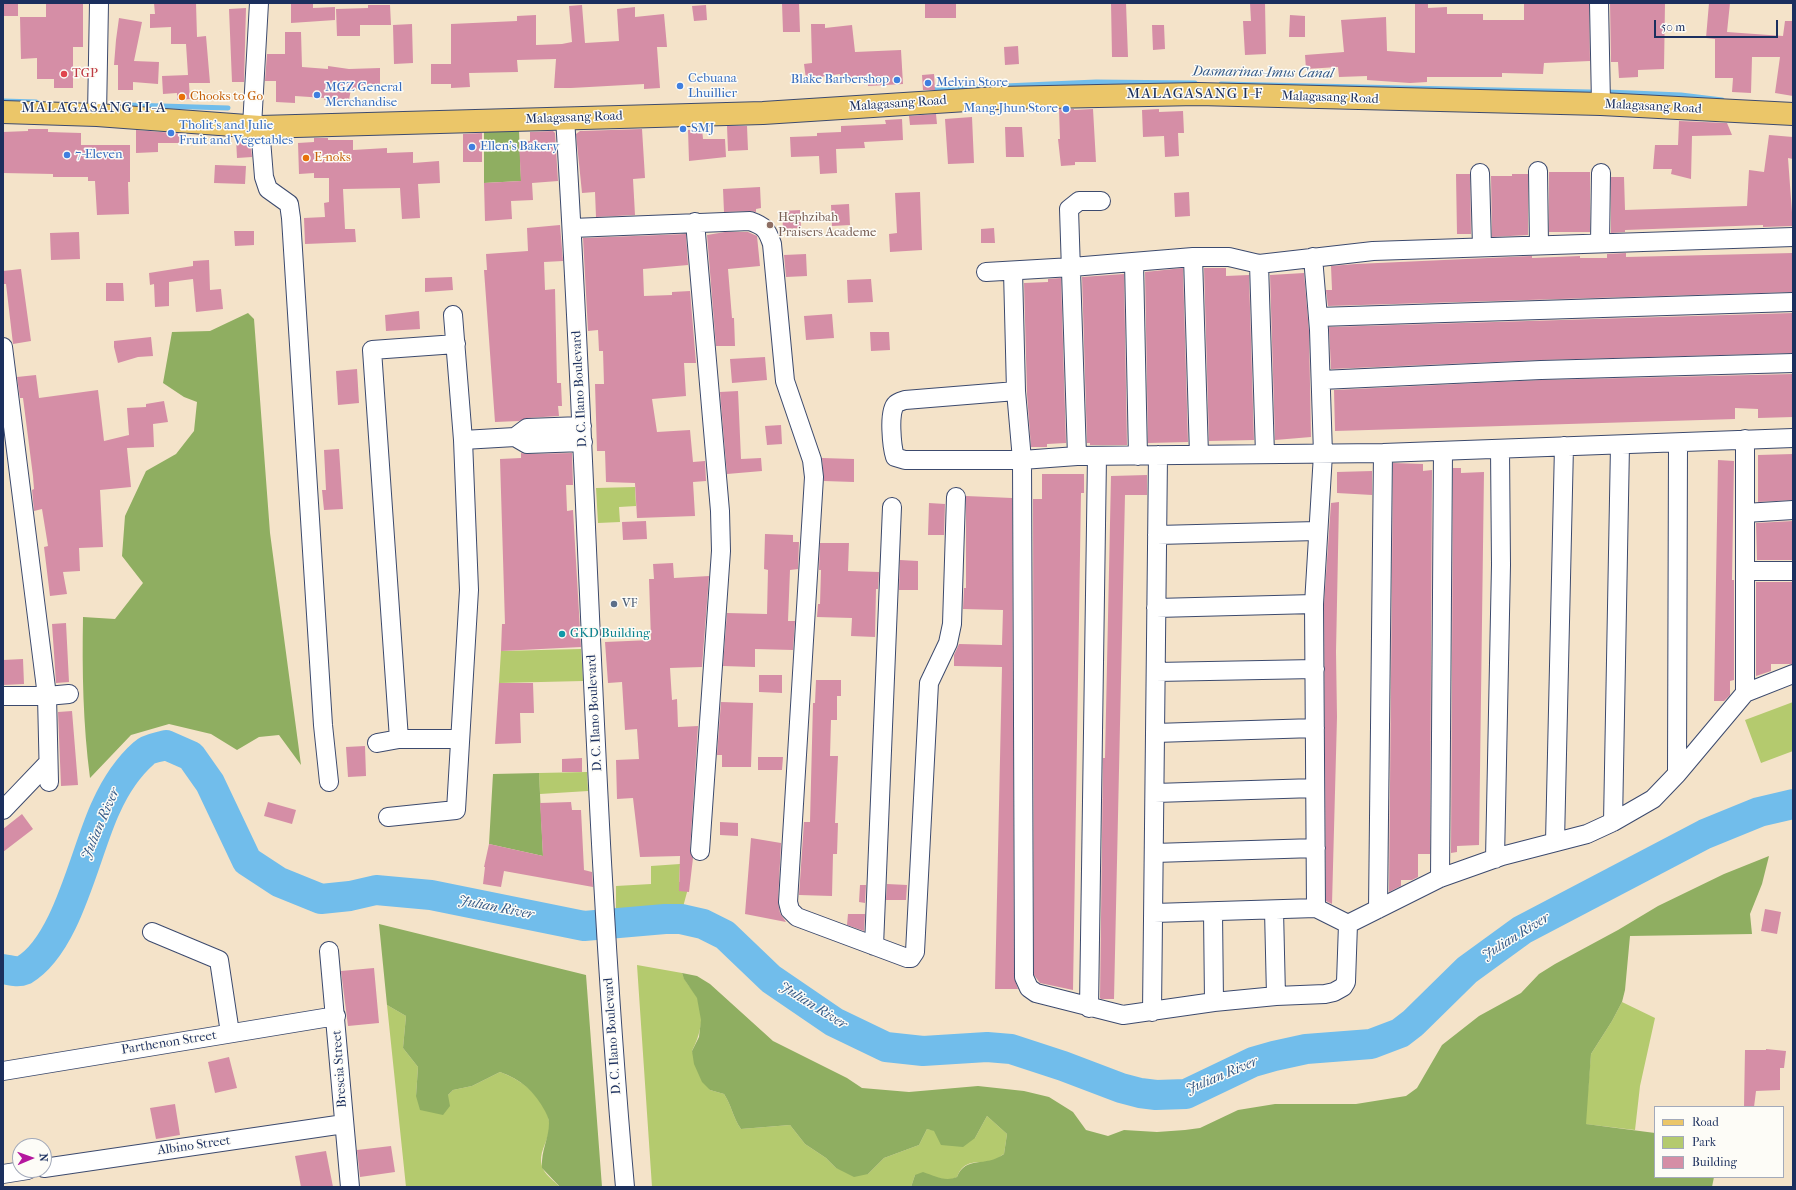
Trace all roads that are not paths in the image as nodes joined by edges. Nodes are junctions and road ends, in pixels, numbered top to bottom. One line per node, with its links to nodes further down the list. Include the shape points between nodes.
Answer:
1 (98, 3): 7 (street)
2 (259, 3): 9 (street)
3 (1599, 3): 4 (street)
4 (1601, 104): 6 (main road, Malagasang Road); 8 (main road, Malagasang Road, via 1198,94 1078,95 763,113)
5 (3, 112): 7 (main road, Malagasang Road)
6 (1793, 114)
7 (97, 115): 9 (main road, Malagasang Road)
8 (565, 118): 9 (main road, Malagasang Road); 15 (street, D. C. Ilano Boulevard)
9 (256, 126): 78 (street, via 268,189 289,204 291,218 322,709)
10 (1538, 171): 18 (street)
11 (1480, 173): 19 (street)
12 (1601, 173): 17 (street)
13 (1101, 200): 24 (street, via 1079,201 1069,209)
14 (695, 222): 15 (street); 86 (street, via 720,512 721,551); 97 (street, via 750,221 762,225 768,234 772,244 785,381 812,460 814,477 788,902 790,910 797,917)
15 (572, 228): 35 (street, D. C. Ilano Boulevard)
16 (1793, 237): 17 (street)
17 (1600, 243): 18 (street)
18 (1539, 245): 19 (street)
19 (1482, 247): 21 (street, via 1373,251)
20 (1193, 257): 22 (street); 23 (street, via 1229,257); 48 (street)
21 (1313, 258): 23 (street); 29 (street)
22 (1134, 262): 24 (street); 51 (street)
23 (1259, 264): 45 (street)
24 (1072, 268): 25 (street); 49 (street)
25 (1013, 271): 26 (street); 34 (street)
26 (986, 272)
27 (1793, 302): 29 (street)
28 (453, 315): 30 (street)
29 (1318, 317): 33 (street)
30 (456, 344): 37 (street); 72 (street, via 372,350)
31 (3, 347): 69 (street)
32 (1793, 363): 33 (street, via 1541,370)
33 (1321, 380): 46 (street)
34 (1016, 391): 52 (street); 52 (street, via 905,400 897,403 892,415 893,449 895,457 905,460)
35 (582, 434): 37 (street, via 527,428 515,437); 109 (street, D. C. Ilano Boulevard, via 608,955)
36 (1793, 438): 38 (street)
37 (463, 440): 73 (street, via 469,590)
38 (1745, 440): 39 (street); 56 (street)
39 (1678, 443): 40 (street); 76 (street)
40 (1620, 445): 41 (street); 83 (street)
41 (1564, 446): 42 (street); 84 (street)
42 (1500, 449): 43 (street); 88 (street, via 1501,565)
43 (1443, 451): 44 (street); 89 (street)
44 (1383, 453): 46 (street); 91 (street)
45 (1265, 454): 46 (street); 48 (street)
46 (1323, 454): 57 (street)
47 (1158, 455): 48 (street); 51 (street); 58 (street)
48 (1200, 455)
49 (1077, 456): 50 (street); 52 (street)
50 (1097, 456): 51 (street); 101 (street)
51 (1138, 456)
52 (1022, 460): 101 (street, via 1024,977 1029,988 1036,993)
53 (956, 497): 97 (street, via 952,624 948,643 928,683 915,952 911,958 906,958)
54 (892, 507): 97 (street)
55 (1793, 510): 56 (street)
56 (1744, 513): 59 (street)
57 (1317, 531): 58 (street); 61 (street)
58 (1157, 535): 62 (street)
59 (1745, 571): 60 (street); 66 (street)
60 (1793, 572)
61 (1314, 604): 62 (street); 63 (street)
62 (1156, 608): 64 (street)
63 (1314, 669): 64 (street); 70 (street)
64 (1156, 672): 71 (street)
65 (1793, 674): 66 (street)
66 (1745, 693): 76 (street)
67 (69, 694): 69 (street)
68 (3, 696): 69 (street)
69 (47, 696): 75 (street)
70 (1315, 728): 71 (street); 79 (street)
71 (1155, 733): 80 (street)
72 (399, 739): 73 (street); 74 (street)
73 (460, 739): 82 (street, via 456,810)
74 (377, 743)
75 (48, 764): 77 (street); 81 (street)
76 (1677, 774): 83 (street, via 1653,799)
77 (49, 782)
78 (329, 782)
79 (1315, 788): 80 (street); 85 (street)
80 (1155, 793): 87 (street)
81 (3, 810)
82 (388, 817)
83 (1613, 822): 84 (street, via 1587,834)
84 (1555, 842): 88 (street)
85 (1316, 848): 87 (street); 90 (street)
86 (700, 851)
87 (1154, 854): 94 (street)
88 (1495, 859): 89 (street)
89 (1440, 878): 91 (street)
90 (1316, 908): 92 (street); 95 (street)
91 (1378, 909): 95 (street)
92 (1274, 910): 93 (street); 99 (street)
93 (1213, 912): 94 (street); 100 (street)
94 (1154, 913): 102 (street)
95 (1348, 924): 99 (street, via 1344,987 1325,994)
96 (152, 932): 104 (street, via 219,960)
97 (874, 946)
98 (329, 951): 103 (street, Brescia Street)
99 (1276, 996): 100 (street)
100 (1214, 1002): 102 (street)
101 (1089, 1008): 102 (street, via 1123,1015)
102 (1152, 1012)
103 (336, 1016): 104 (street, Parthenon Street); 106 (street, Brescia Street)
104 (230, 1033): 105 (street, Parthenon Street)
105 (3, 1071)
106 (344, 1124): 107 (street, Albino Street); 108 (street, Brescia Street)
107 (52, 1167)
108 (350, 1187)
109 (625, 1187)

